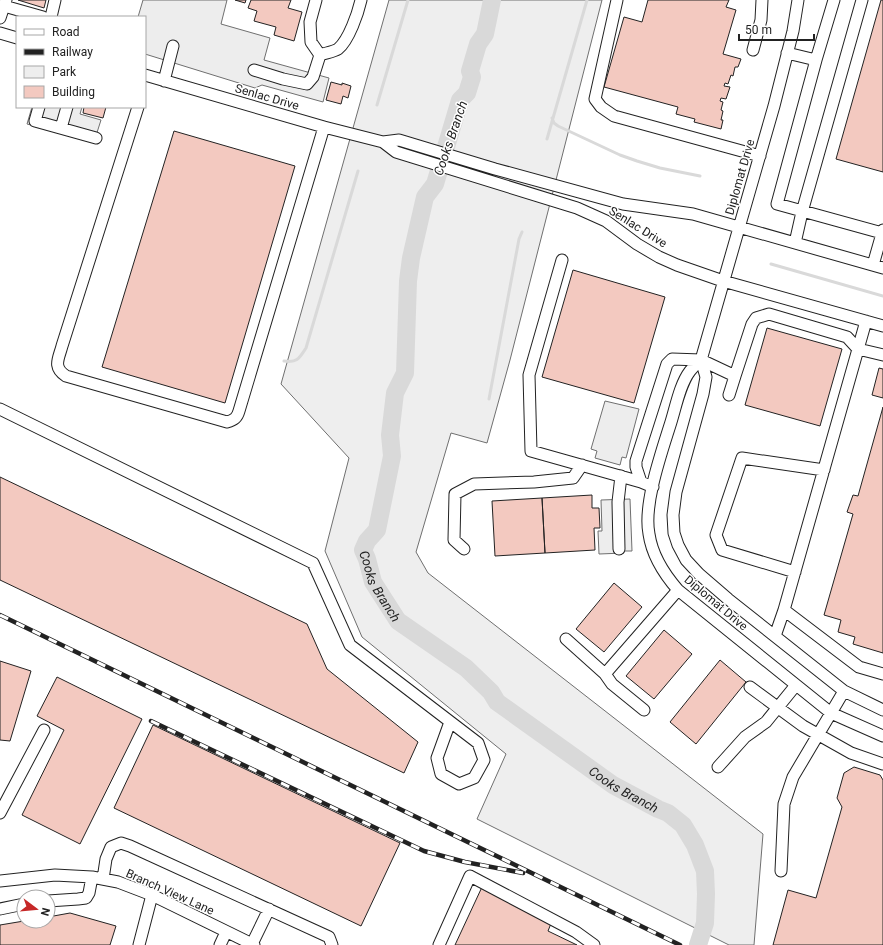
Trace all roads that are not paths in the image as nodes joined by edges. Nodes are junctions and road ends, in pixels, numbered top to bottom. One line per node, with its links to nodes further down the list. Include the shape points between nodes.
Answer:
1 (55, 0): 11 (street)
2 (316, 0): 18 (street, via 310,22 311,42)
3 (361, 0): 18 (street, via 344,43 336,50)
4 (617, 0): 30 (street, via 595,98 601,107 614,116)
5 (762, 0): 16 (street, via 761,20)
6 (798, 0): 17 (street, Diplomat Drive)
7 (834, 0): 19 (street)
8 (862, 0): 31 (street)
9 (5, 3): 10 (street); 12 (street)
10 (40, 16)
11 (51, 16)
12 (0, 18)
13 (0, 33): 14 (street)
14 (16, 38)
15 (173, 46): 22 (street)
16 (753, 50)
17 (787, 53): 19 (street); 30 (street, Diplomat Drive)
18 (320, 55): 20 (street, via 313,77 307,84)
19 (816, 60): 31 (street, via 777,204)
20 (254, 70)
21 (146, 79): 22 (street, Senlac Drive)
22 (164, 81): 26 (street, Senlac Drive)
23 (39, 108): 27 (street, via 35,121)
24 (68, 108): 27 (street)
25 (138, 108): 26 (street, via 57,366 59,372 66,376 227,422 237,417 239,411)
26 (324, 127): 29 (street, Senlac Drive)
27 (61, 128): 28 (street)
28 (96, 138)
29 (383, 142): 32 (street, Senlac Drive, via 399,140 623,204 687,213); 37 (street, Senlac Drive, via 396,152 577,208 606,221 659,257)
30 (760, 156): 32 (street, Diplomat Drive)
31 (802, 212): 33 (street); 34 (street)
32 (738, 228): 34 (street, Senlac Drive); 37 (street, Diplomat Drive)
33 (882, 231): 36 (street)
34 (795, 243): 36 (street, Senlac Drive)
35 (562, 260): 46 (street, via 528,375 531,451)
36 (878, 267)
37 (723, 281): 38 (street, Senlac Drive); 42 (street, Diplomat Drive)
38 (866, 321): 39 (street, Senlac Drive); 40 (street)
39 (883, 326)
40 (858, 349): 41 (street); 43 (street, via 847,337 769,314 756,318 752,324); 47 (street)
41 (883, 355)
42 (701, 360): 43 (street); 49 (street, via 672,359 667,364 636,461); 50 (street, Diplomat Drive, via 690,371 680,393); 56 (street, Diplomat Drive, via 706,377 676,492 674,533 686,560 699,574)
43 (734, 376): 44 (street)
44 (729, 395)
45 (0, 409): 67 (street, via 313,563 350,645)
46 (582, 465): 48 (street); 52 (street, via 573,478 474,484 455,494 454,540)
47 (824, 470): 53 (street); 53 (street, via 742,458 716,535 722,550)
48 (621, 476): 49 (street); 51 (street, via 618,502)
49 (641, 482): 50 (street)
50 (653, 487): 54 (street, Diplomat Drive, via 648,532 652,547 669,580)
51 (619, 548)
52 (464, 549)
53 (795, 572): 55 (street)
54 (678, 590): 58 (street); 60 (street, Diplomat Drive)
55 (784, 610): 56 (street); 59 (street, via 859,667)
56 (775, 636): 62 (street, Diplomat Drive)
57 (566, 639): 58 (street)
58 (605, 674): 64 (street, via 612,684)
59 (883, 674)
60 (796, 685): 63 (street); 66 (street, Diplomat Drive)
61 (750, 687): 63 (street)
62 (844, 691): 65 (street, Diplomat Drive); 66 (street)
63 (777, 708): 69 (street); 72 (street, via 766,722 745,736)
64 (644, 710)
65 (883, 710)
66 (831, 713): 69 (street); 70 (street, Diplomat Drive)
67 (450, 722): 67 (street, via 478,743 484,760 474,778 459,784 441,774 437,758)
68 (44, 730): 73 (street)
69 (818, 735): 71 (street, via 851,753); 74 (street, via 793,777 784,804)
70 (883, 736)
71 (883, 764)
72 (718, 767)
73 (0, 813)
74 (781, 871)
75 (97, 878): 76 (street, Branch View Lane, via 55,875); 77 (street, Branch View Lane, via 118,882); 78 (street, via 86,898); 81 (street, via 111,847 121,843)
76 (0, 881)
77 (152, 895): 82 (street, Branch View Lane); 83 (street)
78 (56, 901)
79 (16, 906): 80 (street)
80 (0, 909)
81 (269, 909): 85 (street); 86 (street, via 329,937)
82 (226, 932): 84 (street); 85 (street, Branch View Lane)
83 (139, 945)
84 (220, 945)
85 (253, 945)
86 (332, 945)
87 (438, 945): 88 (street, via 470,876 576,932)
88 (594, 945)

